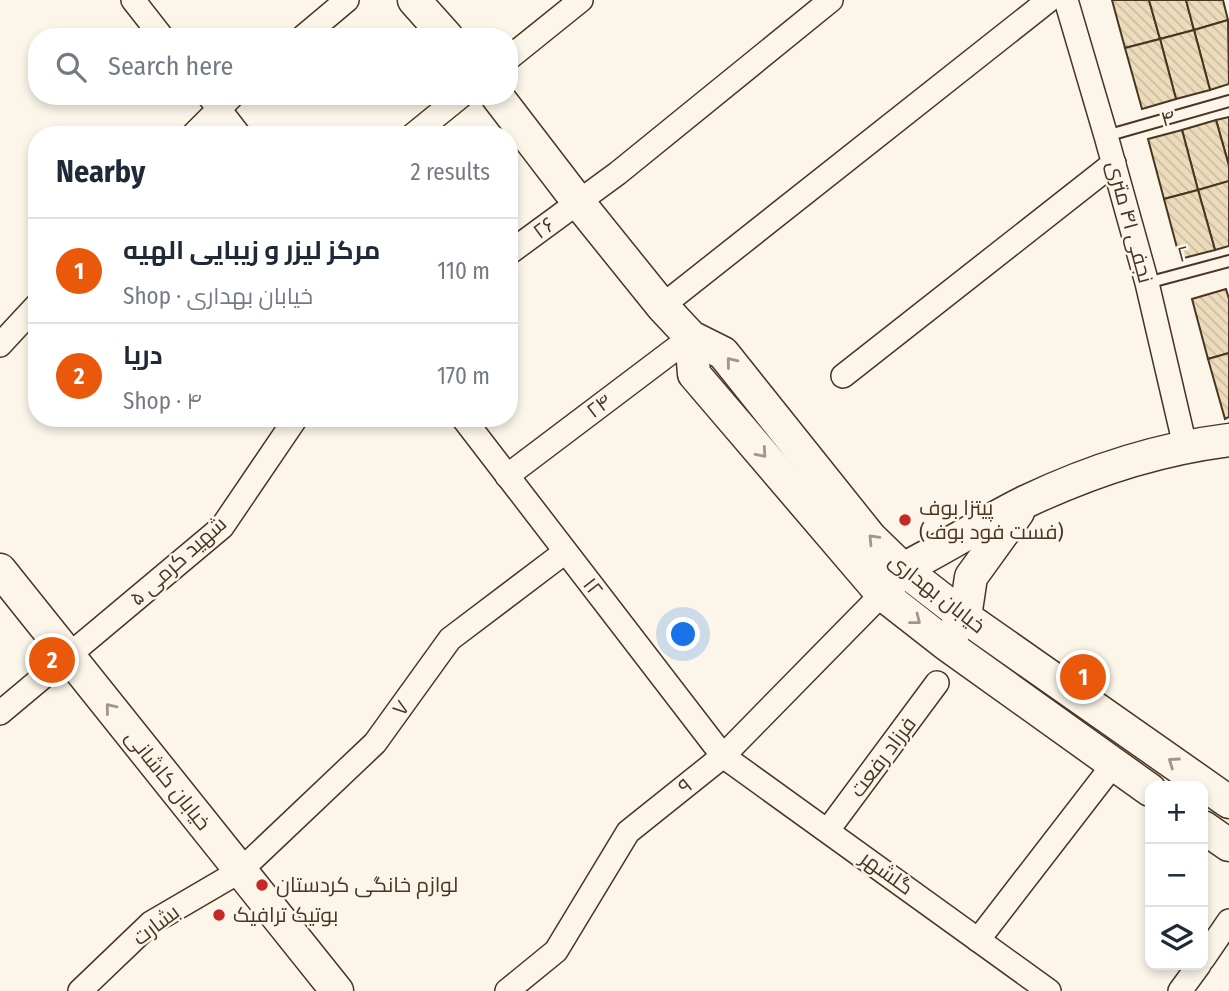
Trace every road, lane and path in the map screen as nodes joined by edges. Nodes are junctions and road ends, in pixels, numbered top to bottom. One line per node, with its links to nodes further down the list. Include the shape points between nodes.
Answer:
1 (133, 0): 8 (street)
2 (346, 0): 9 (street)
3 (414, 0): 10 (street)
4 (581, 0): 11 (street)
5 (831, 0): 22 (street, ۲۶)
6 (1049, 0): 26 (street)
7 (1066, 0): 20 (street, نجفی ۴۱ متری)
8 (155, 28)
9 (313, 28)
10 (439, 28)
11 (518, 51)
12 (1229, 101): 20 (lane, ۴)
13 (216, 105): 17 (street)
14 (223, 105): 18 (street)
15 (450, 105): 19 (street)
16 (504, 105): 22 (street, خیابان بهداری)
17 (200, 126)
18 (234, 126)
19 (425, 126)
20 (1106, 136): 21 (street, نجفی ۴۱ متری)
21 (1114, 163): 25 (street, نجفی ۴۱ متری); 30 (street)
22 (579, 203): 23 (street, ۲۶); 26 (street, خیابان بهداری)
23 (518, 247)
24 (1229, 261): 25 (lane, ۲)
25 (1147, 283): 34 (street, نجفی ۴۱ متری)
26 (662, 306): 28 (street, خیابان بهداری)
27 (28, 315): 29 (street)
28 (691, 337): 35 (street, ۲۴); 38 (street, خیابان بهداری, one-way to 28, via 870,537 723,352); 40 (street, خیابان بهداری, one-way to 40, via 694,374)
29 (0, 345)
30 (843, 376)
31 (290, 427): 43 (street, ۵ شهید کرمی, via 222,527)
32 (470, 427): 35 (street, ۱۲)
33 (1229, 440): 34 (street)
34 (1185, 446): 36 (street, via 1124,461)
35 (507, 476): 37 (street, ۱۲)
36 (1025, 502): 38 (street); 41 (street, via 971,577)
37 (565, 552): 46 (street, ۱۲); 53 (street, ۷, via 450,639 375,743)
38 (903, 569): 40 (street); 41 (street, خیابان بهداری)
39 (0, 570): 43 (street, خیابان کاشانی)
40 (882, 594): 42 (street, خیابان بهداری, one-way to 42); 46 (street, ۹)
41 (965, 617): 42 (street); 49 (street, خیابان بهداری, one-way to 41)
42 (946, 644): 47 (street, خیابان بهداری)
43 (68, 655): 45 (street); 53 (street, خیابان کاشانی, one-way to 43)
44 (937, 683): 50 (street, فرزاد رفعت)
45 (0, 713)
46 (723, 756): 50 (street, گلشهر); 60 (street, ۹, via 628,832 556,951)
47 (1113, 765): 48 (street, خیابان بهداری); 55 (street)
48 (1145, 787)
49 (1229, 802)
50 (828, 830): 55 (street, گلشهر)
51 (1208, 830): 52 (street)
52 (1229, 845)
53 (240, 870): 58 (street, بشارت, via 151,923); 59 (street, خیابان کاشانی)
54 (1229, 921): 56 (street)
55 (978, 940): 61 (street, گلشهر)
56 (1208, 952)
57 (1195, 970): 62 (street)
58 (80, 991)
59 (337, 991)
60 (506, 991)
61 (1049, 991)
62 (1180, 991)

